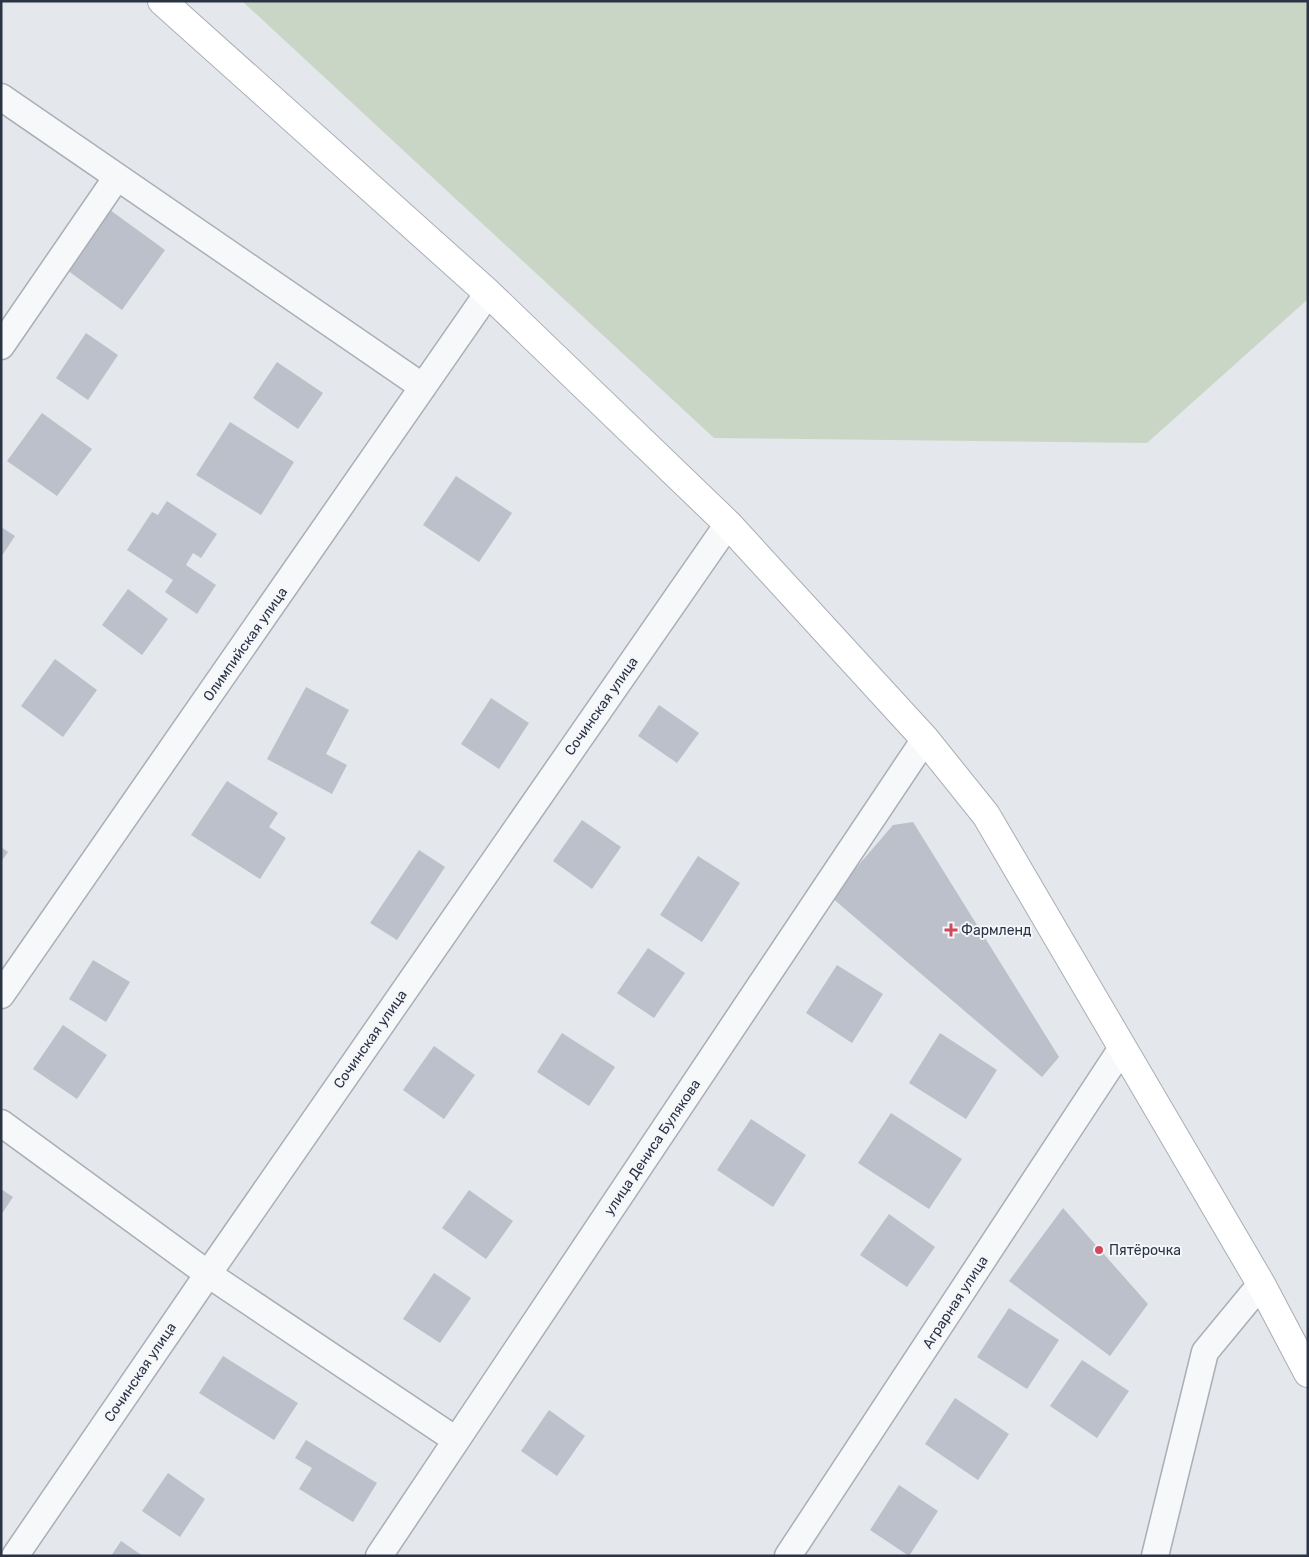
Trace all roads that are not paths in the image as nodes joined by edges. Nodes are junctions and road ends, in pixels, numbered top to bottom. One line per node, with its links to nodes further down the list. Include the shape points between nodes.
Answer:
1 (162, 1): 4 (main road)
2 (1, 97): 3 (street)
3 (117, 178): 5 (street); 6 (street)
4 (488, 293): 6 (street, Олимпийская улица); 7 (main road)
5 (1, 346)
6 (423, 387): 9 (street, Олимпийская улица)
7 (728, 524): 8 (main road); 12 (street, Сочинская улица)
8 (925, 739): 10 (main road, via 986,815); 15 (street, улица Дениса Булякова)
9 (1, 995)
10 (1122, 1048): 13 (main road); 18 (street, Аграрная улица)
11 (1, 1123): 12 (street)
12 (208, 1274): 15 (street); 16 (street, Сочинская улица)
13 (1261, 1284): 14 (main road); 19 (street, via 1205,1352)
14 (1308, 1373)
15 (456, 1440): 17 (street, улица Дениса Булякова)
16 (15, 1556)
17 (379, 1556)
18 (788, 1556)
19 (1155, 1556)

